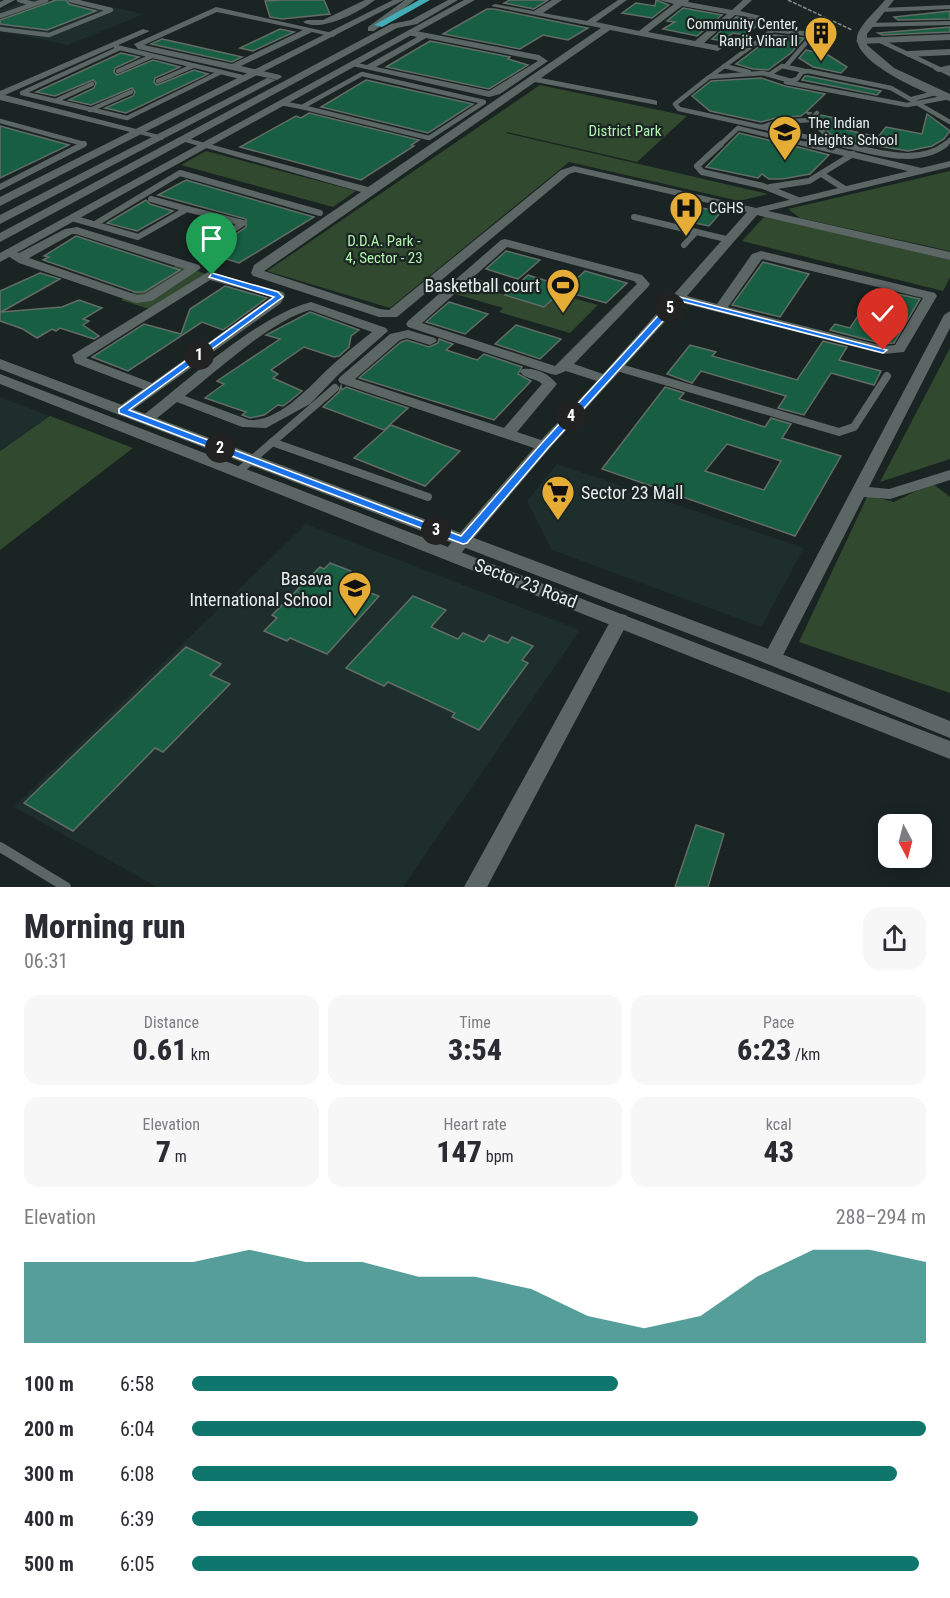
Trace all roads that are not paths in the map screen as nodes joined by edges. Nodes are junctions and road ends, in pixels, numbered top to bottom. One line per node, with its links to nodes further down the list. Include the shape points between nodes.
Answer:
1 (11, 0): 20 (street)
2 (19, 0): 19 (lane)
3 (46, 0): 19 (lane)
4 (70, 0): 36 (lane, via 111,10 49,35)
5 (219, 0): 49 (street)
6 (371, 0): 22 (street)
7 (397, 0): 40 (street)
8 (411, 0): 33 (street)
9 (426, 0): 33 (highway)
10 (440, 0): 35 (highway)
11 (454, 0): 35 (street, via 414,22)
12 (471, 0): 39 (street)
13 (558, 0): 28 (street)
14 (623, 0): 32 (street)
15 (663, 0): 18 (street)
16 (748, 0): 26 (street)
17 (890, 0): 25 (street)
18 (683, 2): 26 (street); 41 (street)
19 (35, 4): 29 (lane)
20 (0, 5)
21 (495, 6): 28 (street)
22 (354, 8): 24 (street); 27 (street, via 324,23)
23 (950, 8): 25 (street)
24 (331, 9)
25 (881, 10): 34 (street)
26 (734, 12): 30 (street); 47 (street)
27 (269, 14)
28 (535, 14): 32 (street)
29 (0, 16)
30 (761, 17)
31 (950, 23): 34 (street)
32 (588, 24): 37 (street)
33 (379, 25): 69 (street)
34 (869, 25): 44 (street)
35 (394, 26): 93 (street)
36 (0, 28)
37 (607, 28): 41 (street); 72 (street)
38 (312, 29): 40 (street); 48 (street); 58 (street, via 216,9 138,44)
39 (411, 33): 42 (street); 54 (street)
40 (333, 34): 65 (street)
41 (640, 34): 47 (street)
42 (426, 35): 59 (street); 59 (street, via 544,61 489,94)
43 (950, 37): 45 (street)
44 (861, 38): 45 (street); 77 (street, via 865,49 878,61)
45 (878, 40): 52 (lane)
46 (261, 44): 48 (street)
47 (697, 44): 50 (street)
48 (276, 46): 58 (street)
49 (116, 47): 53 (lane); 78 (street); 80 (lane, via 22,92)
50 (718, 48)
51 (950, 52): 52 (street)
52 (908, 54): 61 (lane)
53 (152, 56): 55 (lane); 62 (lane)
54 (352, 65): 59 (street); 81 (street)
55 (193, 66): 64 (lane); 74 (lane)
56 (724, 66): 57 (lane, via 773,30 812,35); 66 (lane); 70 (lane)
57 (786, 66): 63 (lane); 67 (lane)
58 (232, 67): 65 (street)
59 (369, 68)
60 (950, 68): 61 (street)
61 (938, 69): 68 (lane)
62 (118, 71)
63 (805, 71): 73 (lane, via 797,79); 79 (lane, via 888,87)
64 (222, 72): 71 (lane); 85 (lane, via 133,117)
65 (257, 73): 69 (street); 71 (street)
66 (758, 74): 67 (lane); 70 (lane)
67 (770, 74): 73 (lane)
68 (950, 74)
69 (277, 77): 92 (street)
70 (709, 77): 90 (lane, via 675,106)
71 (246, 78): 91 (street)
72 (534, 79): 82 (street); 104 (street)
73 (786, 80): 83 (lane, via 885,102)
74 (158, 81)
75 (92, 84): 80 (lane)
76 (130, 92): 85 (lane)
77 (947, 93): 79 (lane); 83 (lane)
78 (0, 95): 91 (street)
79 (912, 99): 83 (lane)
80 (54, 101): 85 (lane)
81 (281, 103): 84 (lane); 96 (street)
82 (654, 103)
83 (921, 104): 89 (lane)
84 (302, 108): 84 (lane, via 362,74 484,102 429,138)
85 (90, 110)
86 (817, 113): 87 (lane)
87 (810, 120): 90 (lane); 95 (lane)
88 (0, 121): 101 (lane, via 84,144)
89 (950, 122)
90 (762, 127): 95 (lane)
91 (139, 133): 92 (street); 107 (street)
92 (159, 138): 113 (street)
93 (183, 140): 96 (street); 116 (street)
94 (950, 140): 95 (lane, via 941,150 910,156)
95 (830, 141)
96 (202, 145): 104 (street); 112 (street)
97 (853, 154): 99 (lane); 100 (lane); 102 (lane, via 738,128 697,166 702,172)
98 (950, 164): 99 (street)
99 (921, 171): 103 (street)
100 (823, 175): 102 (lane); 103 (lane)
101 (0, 187)
102 (767, 188): 106 (lane)
103 (845, 189): 106 (street)
104 (369, 191): 109 (street, via 258,268 257,273 392,314 569,170)
105 (151, 199): 108 (lane)
106 (798, 200): 109 (street)
107 (0, 202)
108 (187, 209): 114 (lane, via 138,237); 119 (lane, via 243,223)
109 (757, 210): 117 (street); 121 (street)
110 (320, 213): 114 (lane, via 180,174)
111 (634, 217): 115 (lane)
112 (72, 218): 114 (lane); 120 (street)
113 (0, 220)
114 (95, 225)
115 (696, 232): 117 (lane); 118 (lane)
116 (0, 238)
117 (730, 240): 122 (street)
118 (684, 245)
119 (201, 251)
120 (9, 256): 120 (street, via 136,299 148,298 195,268 77,230)
121 (950, 256)
122 (679, 298): 123 (street); 127 (street)
123 (721, 308): 123 (street, via 890,351 899,349 931,296 760,255)
124 (950, 315): 141 (street)
125 (0, 364): 134 (street, Sector 23 Road)
126 (565, 366): 126 (street, via 644,281 505,243 412,322 552,370); 130 (street)
127 (617, 367): 128 (lane, via 839,432 854,426); 130 (street)
128 (887, 376)
129 (0, 379): 139 (street, Sector 23 Road)
130 (605, 379): 138 (street)
131 (153, 388): 131 (street, via 277,300 279,295 208,276 80,356 81,360); 134 (street)
132 (335, 388): 137 (lane)
133 (176, 397): 133 (street, via 274,323 303,306 381,331 305,401 261,425 247,424); 135 (street)
134 (122, 411): 135 (street, Sector 23 Road)
135 (146, 420): 139 (street, Sector 23 Road)
136 (507, 434): 136 (street, via 548,388 549,381 408,334 395,337 345,380); 138 (street)
137 (272, 442): 139 (lane); 142 (lane)
138 (544, 446): 143 (street)
139 (245, 465): 143 (street, Sector 23 Road)
140 (950, 475): 141 (street, via 890,494)
141 (858, 491): 145 (street)
142 (428, 497)
143 (457, 547): 144 (street, Sector 23 Road); 145 (street, Sector 23 Road)
144 (620, 620): 147 (street, Sector 23 Road); 150 (street)
145 (772, 658): 146 (street, Sector 23 Road)
146 (950, 730)
147 (950, 750)
148 (0, 848): 149 (lane)
149 (66, 887)
150 (475, 887)

